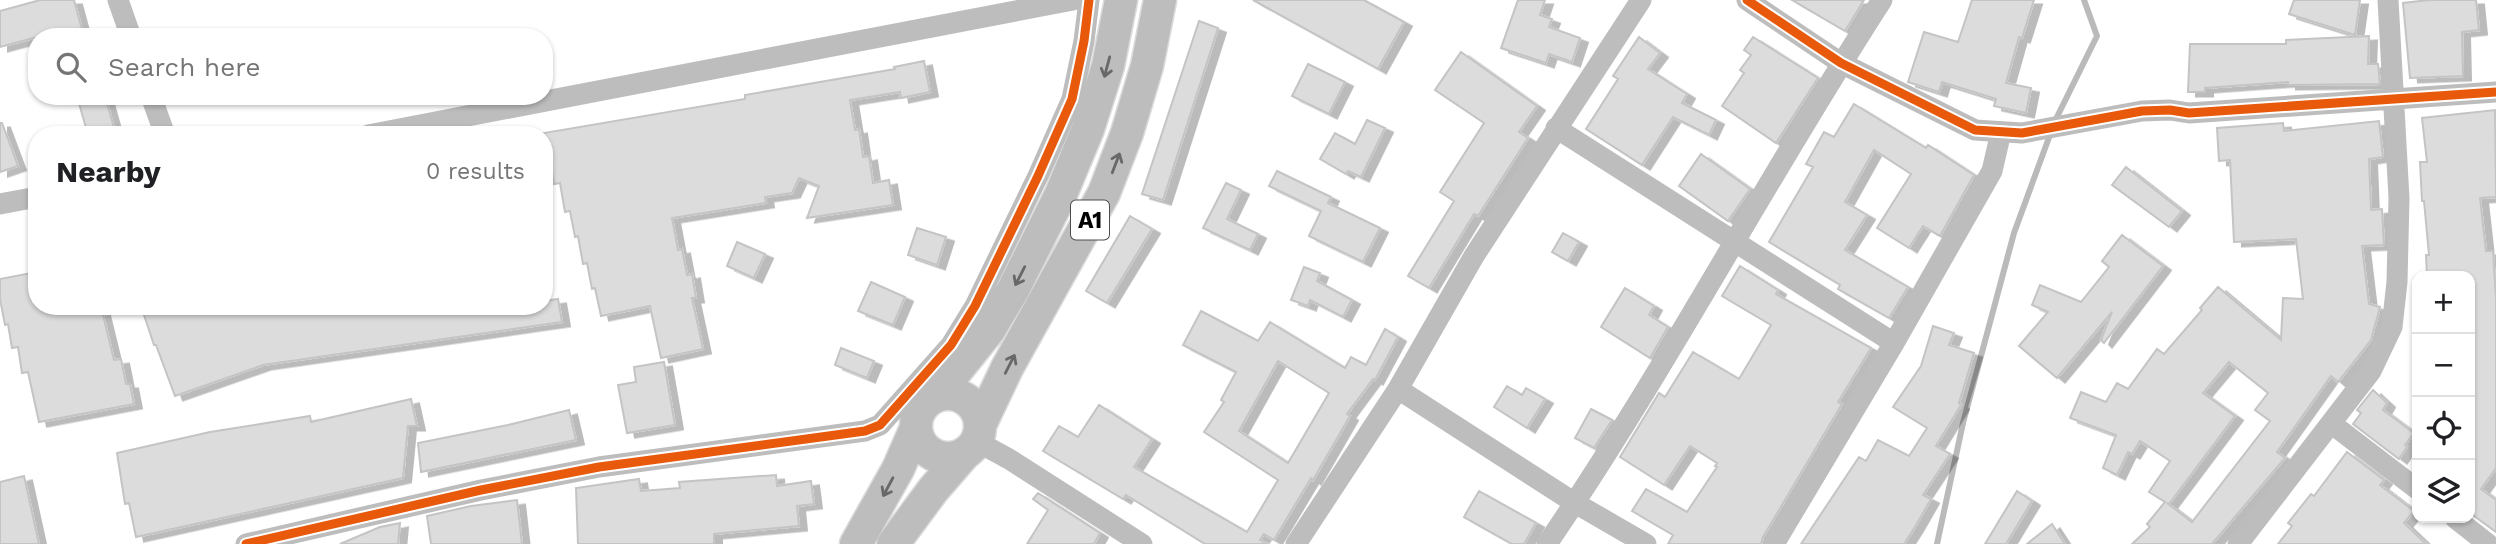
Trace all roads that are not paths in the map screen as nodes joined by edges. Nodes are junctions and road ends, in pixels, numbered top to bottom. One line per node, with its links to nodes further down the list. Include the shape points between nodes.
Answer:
1 (118, 0): 10 (street)
2 (1073, 0): 14 (street)
3 (1089, 0): 33 (street, via 1072,99 975,306 951,345 880,425 866,431 599,467)
4 (1121, 0): 26 (highway, A1, one-way to 26, via 1108,66 1061,194 989,330)
5 (1160, 0): 29 (highway, A1, one-way to 5, via 1007,368 1104,193 1147,66)
6 (1641, 0): 19 (street)
7 (1747, 0): 11 (street)
8 (1882, 0): 11 (street)
9 (2388, 0): 13 (street)
10 (128, 28)
11 (1841, 63): 20 (street, via 1975,130); 23 (street)
12 (2496, 92): 13 (street)
13 (2393, 99): 20 (street, via 2189,113 2142,111); 27 (street, via 2399,198 2392,327 2371,371)
14 (553, 100)
15 (154, 105): 17 (street)
16 (525, 105): 18 (street)
17 (162, 126)
18 (415, 126)
19 (1556, 128): 23 (street); 25 (street, via 1474,256)
20 (2011, 132): 24 (street)
21 (28, 199): 22 (street)
22 (0, 204)
23 (1733, 242): 24 (street); 31 (street)
24 (1895, 344): 40 (street)
25 (1398, 389): 31 (street); 37 (street)
26 (935, 397): 28 (highway, via 920,410); 29 (highway, via 945,394 965,399 978,414)
27 (2332, 424): 30 (street); 41 (street)
28 (916, 428): 29 (highway, via 929,452 947,458); 34 (highway, one-way to 34)
29 (974, 440): 35 (highway, A1); 36 (street)
30 (2412, 485)
31 (1575, 503): 38 (street); 39 (street)
32 (2461, 523): 42 (street)
33 (246, 544)
34 (856, 544)
35 (893, 544)
36 (1142, 544)
37 (1296, 544)
38 (1547, 544)
39 (1646, 544)
40 (1774, 544)
41 (2238, 544)
42 (2488, 544)

